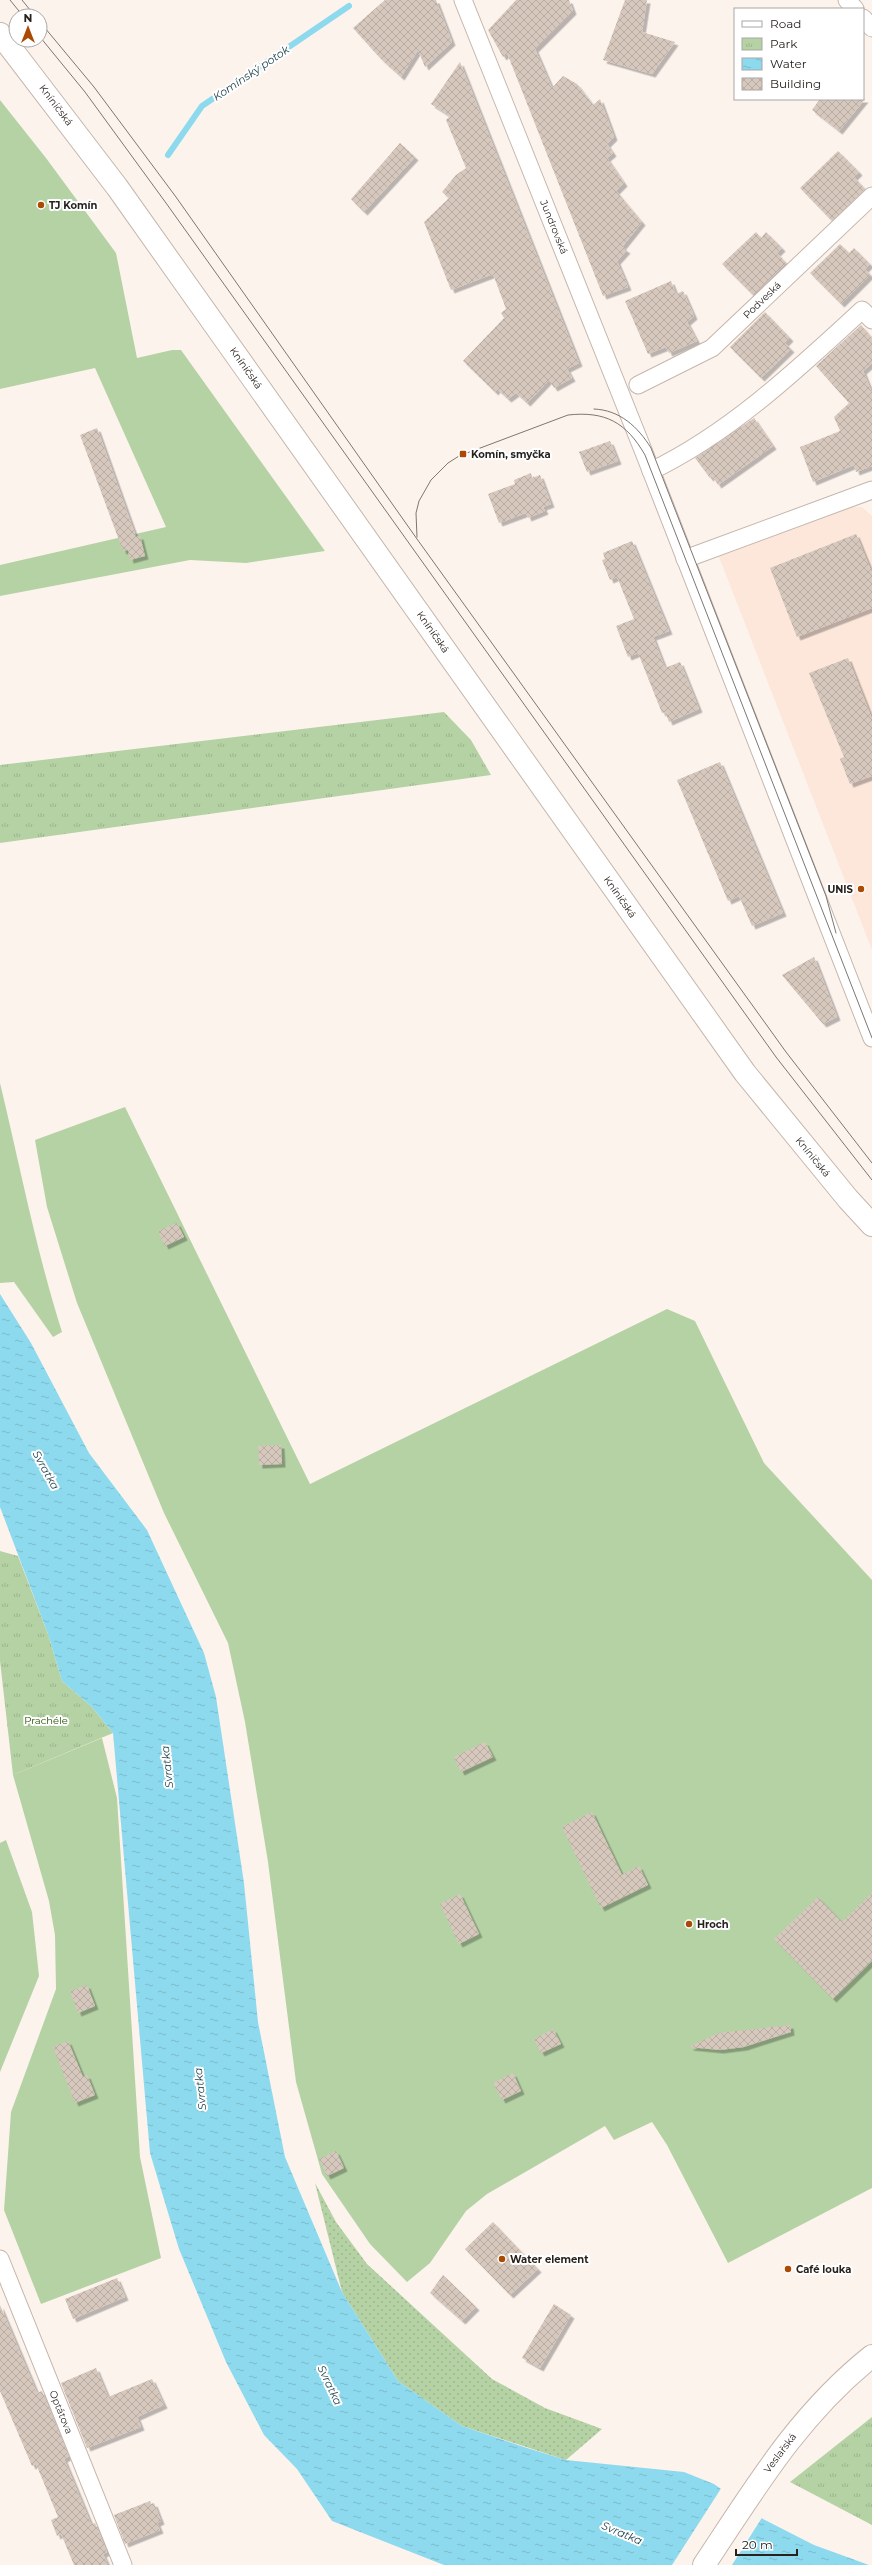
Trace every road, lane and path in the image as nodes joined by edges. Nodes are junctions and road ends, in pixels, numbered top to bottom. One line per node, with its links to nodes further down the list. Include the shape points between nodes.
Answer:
1 (463, 0): 10 (street, Jundrovská)
2 (847, 0): 3 (street)
3 (854, 8)
4 (864, 19): 5 (street)
5 (872, 28)
6 (0, 34): 14 (main road, Kníničská, via 117,187 745,1073 848,1200)
7 (872, 196): 9 (street, Podveská, via 712,348)
8 (872, 320): 10 (street, via 862,310 778,386 674,460)
9 (638, 385)
10 (651, 471): 12 (street, Jundrovská)
11 (872, 490): 12 (street)
12 (685, 559): 13 (street, Jundrovská)
13 (872, 1038)
14 (872, 1225)
15 (0, 2259): 17 (street, Optátova)
16 (872, 2356): 18 (main road, Veslařská, via 830,2393 786,2442)
17 (123, 2565)
18 (704, 2565)

